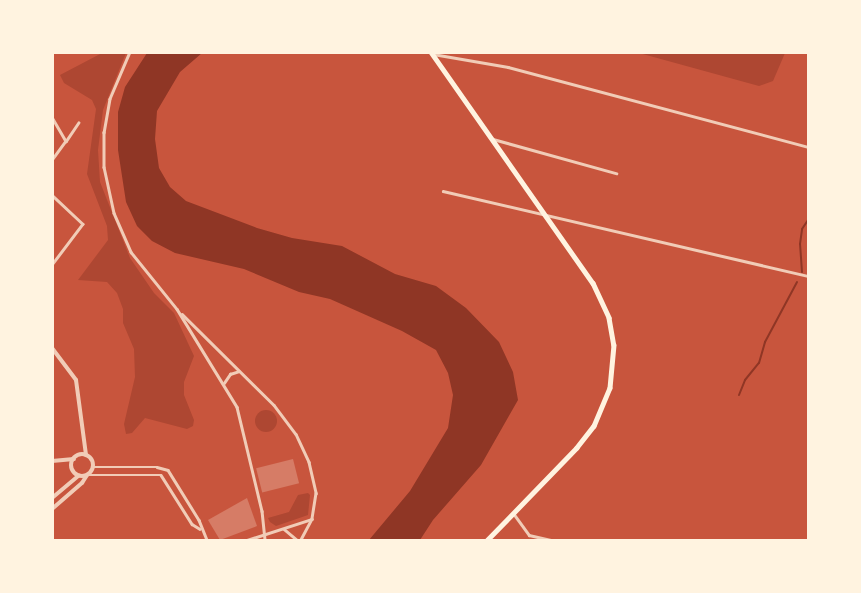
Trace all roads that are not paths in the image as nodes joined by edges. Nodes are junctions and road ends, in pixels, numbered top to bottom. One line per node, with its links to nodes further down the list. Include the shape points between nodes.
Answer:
1 (130, 52): 15 (street, via 106,118 103,149 106,181 116,220 130,252)
2 (431, 53): 5 (main road); 7 (street, via 492,63)
3 (52, 117): 6 (street)
4 (78, 123): 6 (street)
5 (492, 139): 9 (street); 12 (main road)
6 (66, 141): 8 (street)
7 (808, 147)
8 (52, 160)
9 (616, 173)
10 (443, 191): 12 (street)
11 (52, 195): 13 (street, via 82,224)
12 (544, 213): 14 (street); 31 (main road, via 593,283 605,307 614,345 613,375 606,402 586,438)
13 (52, 265)
14 (808, 276)
15 (177, 309): 17 (street); 18 (street)
16 (52, 348): 19 (street, via 76,380)
17 (240, 371): 18 (street, via 230,374); 32 (street, via 280,412 296,434 313,474 316,502)
18 (224, 384): 35 (street, via 239,413)
19 (86, 455): 20 (street); 22 (street)
20 (74, 459): 21 (street); 26 (street, via 72,468)
21 (52, 461)
22 (92, 467): 23 (street); 27 (street)
23 (121, 467): 24 (street); 25 (street)
24 (168, 470): 28 (street); 33 (street, via 199,520)
25 (120, 474): 27 (street); 28 (street)
26 (79, 475): 27 (street); 29 (street)
27 (87, 475): 30 (street)
28 (163, 476): 33 (street, via 192,524)
29 (52, 498)
30 (52, 508)
31 (514, 514): 40 (main road); 41 (street, via 529,535)
32 (312, 519): 34 (street); 39 (street)
33 (200, 529): 36 (street)
34 (283, 529): 35 (street); 39 (street)
35 (265, 535): 37 (street); 38 (street)
36 (207, 540)
37 (247, 540)
38 (265, 540)
39 (299, 540)
40 (488, 540)
41 (550, 540)

